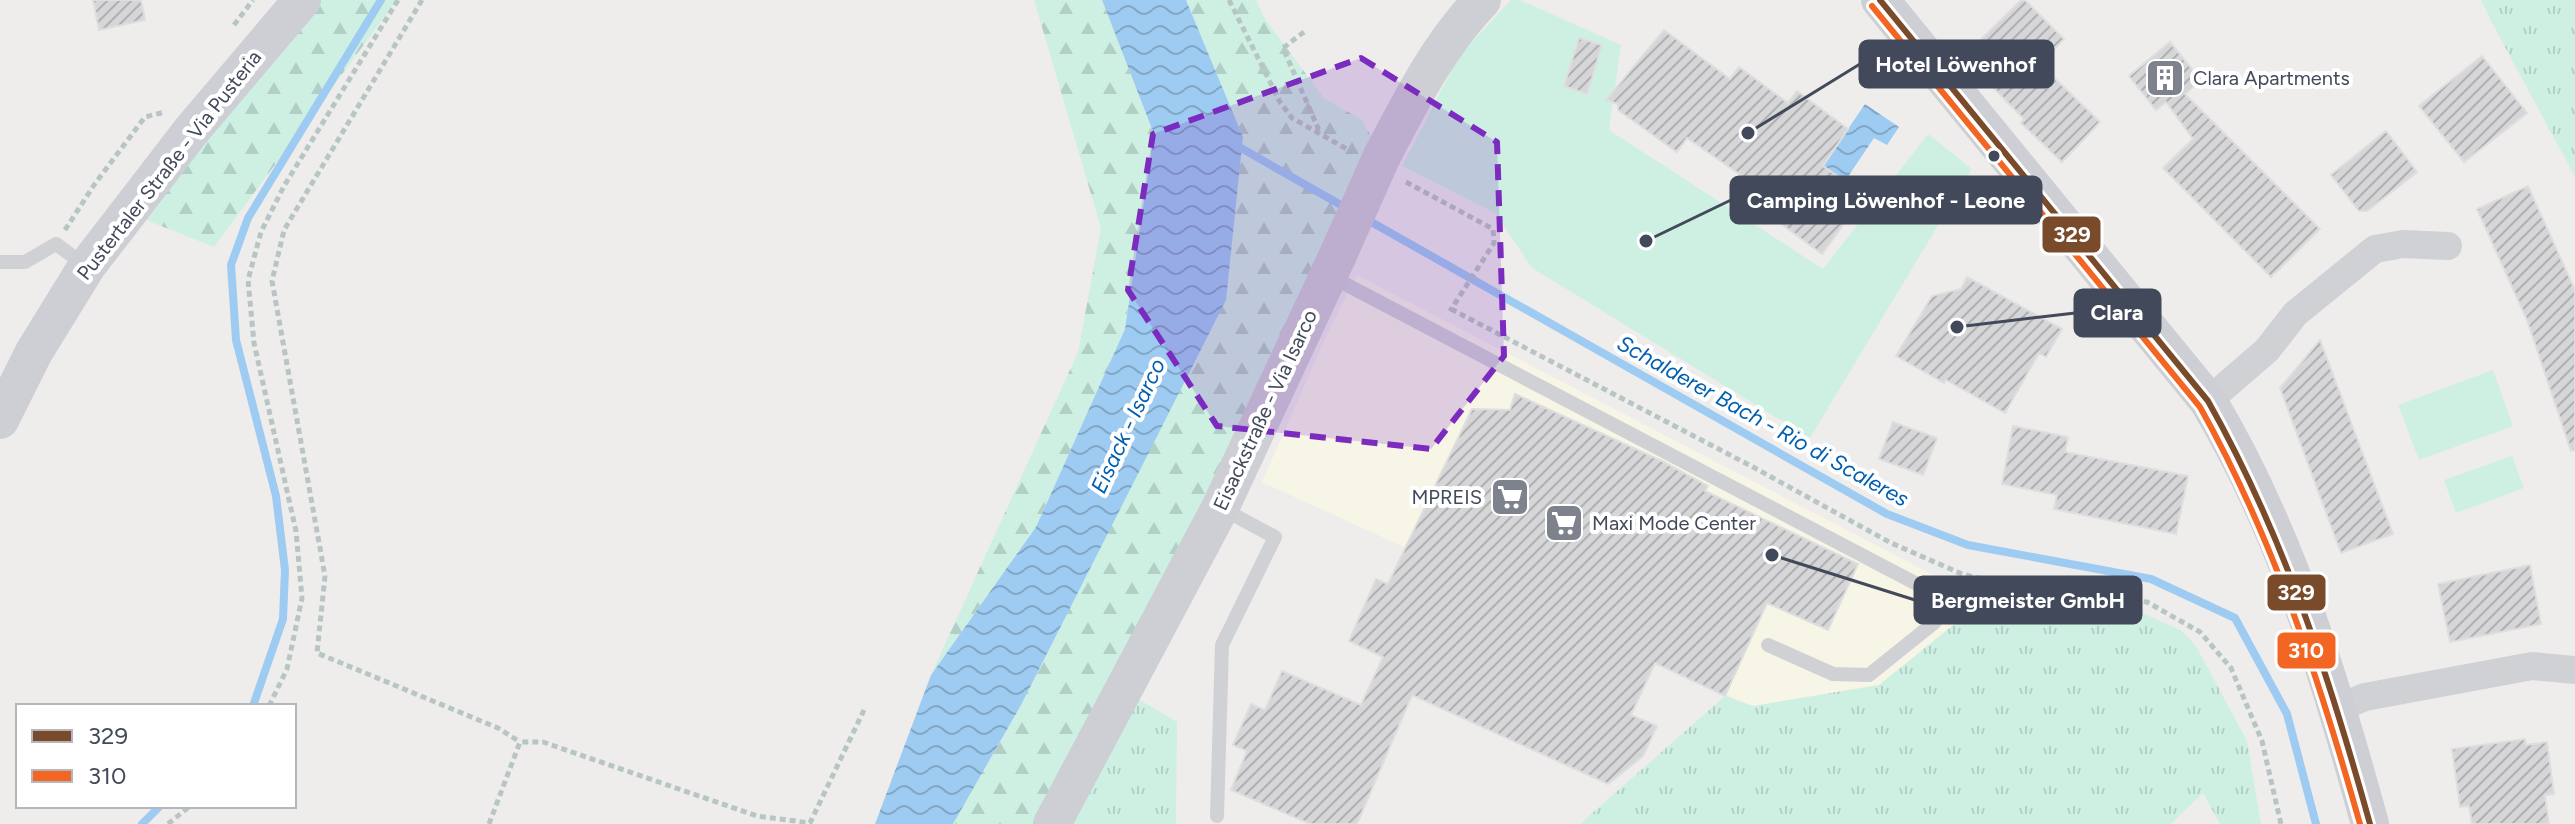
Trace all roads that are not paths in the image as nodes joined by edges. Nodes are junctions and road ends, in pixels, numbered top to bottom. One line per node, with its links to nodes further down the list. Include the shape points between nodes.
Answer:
1 (302, 0): 6 (main road, Pustertaler Straße - Via Pusteria)
2 (1482, 0): 7 (main road, Eisackstraße - Via Isarco, bridge, via 1437,54)
3 (1880, 0): 8 (main road)
4 (2448, 246): 8 (street, via 2375,249 2295,314 2267,350)
5 (0, 262): 6 (lane, via 25,262 56,244)
6 (87, 266): 9 (main road, Pustertaler Straße - Via Pusteria)
7 (1332, 266): 10 (main road, Eisackstraße - Via Isarco); 11 (lane, via 1439,331 1936,594 1935,622 1869,675 1833,674)
8 (2208, 401): 13 (main road, via 2268,514)
9 (0, 420)
10 (1220, 508): 14 (lane, via 1275,537 1222,645); 15 (main road, Eisackstraße - Via Isarco)
11 (1768, 645)
12 (2575, 670): 13 (street, via 2532,666 2365,697)
13 (2338, 708): 16 (main road)
14 (1217, 816)
15 (1052, 824)
16 (2370, 824)

